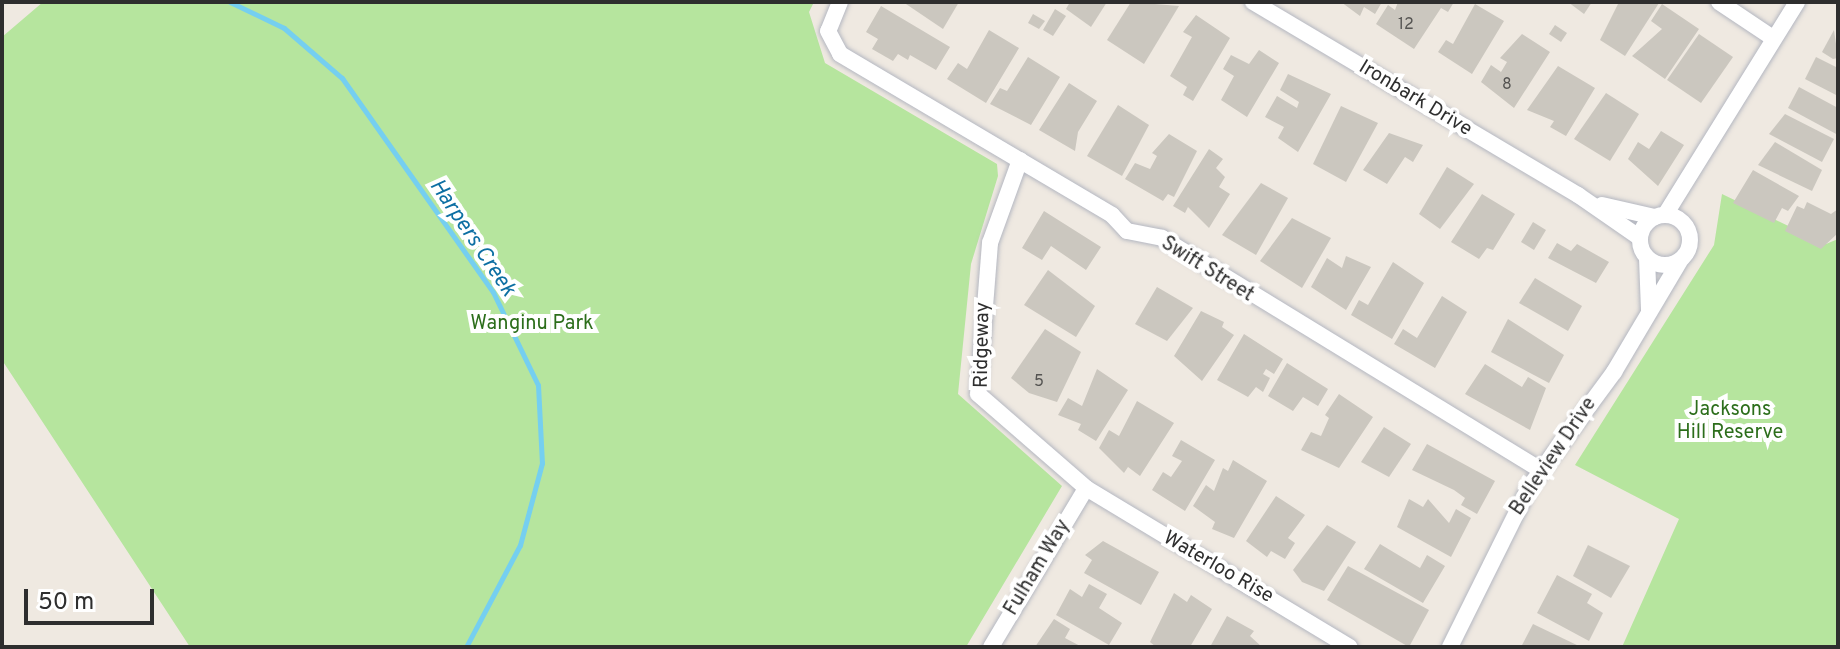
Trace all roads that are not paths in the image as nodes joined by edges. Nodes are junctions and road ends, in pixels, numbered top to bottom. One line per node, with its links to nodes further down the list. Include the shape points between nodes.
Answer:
1 (840, 2): 6 (street, Swift Street, via 828,31 840,54)
2 (1253, 2): 8 (street, Ironbark Drive)
3 (1719, 2): 5 (street)
4 (1797, 2): 5 (street)
5 (1773, 38): 7 (street)
6 (1020, 160): 15 (street, Swift Street, via 1127,231 1162,238); 16 (street, Ridgeway, via 990,243 978,394)
7 (1702, 163): 9 (street); 10 (street, via 1687,206)
8 (1578, 195): 9 (street, Ironbark Drive, via 1618,212); 11 (street, Ironbark Drive)
9 (1660, 216): 10 (street, via 1680,220); 11 (street)
10 (1689, 233): 13 (street, via 1689,248)
11 (1640, 238): 12 (street)
12 (1647, 258): 13 (street, via 1666,266); 14 (street)
13 (1680, 261): 14 (street, Belleview Drive)
14 (1648, 316): 15 (street, Belleview Drive)
15 (1541, 470): 19 (street, Belleview Drive, via 1480,578)
16 (1086, 488): 17 (street, Fulham Way); 18 (street, Waterloo Rise)
17 (991, 647)
18 (1350, 647)
19 (1450, 647)

